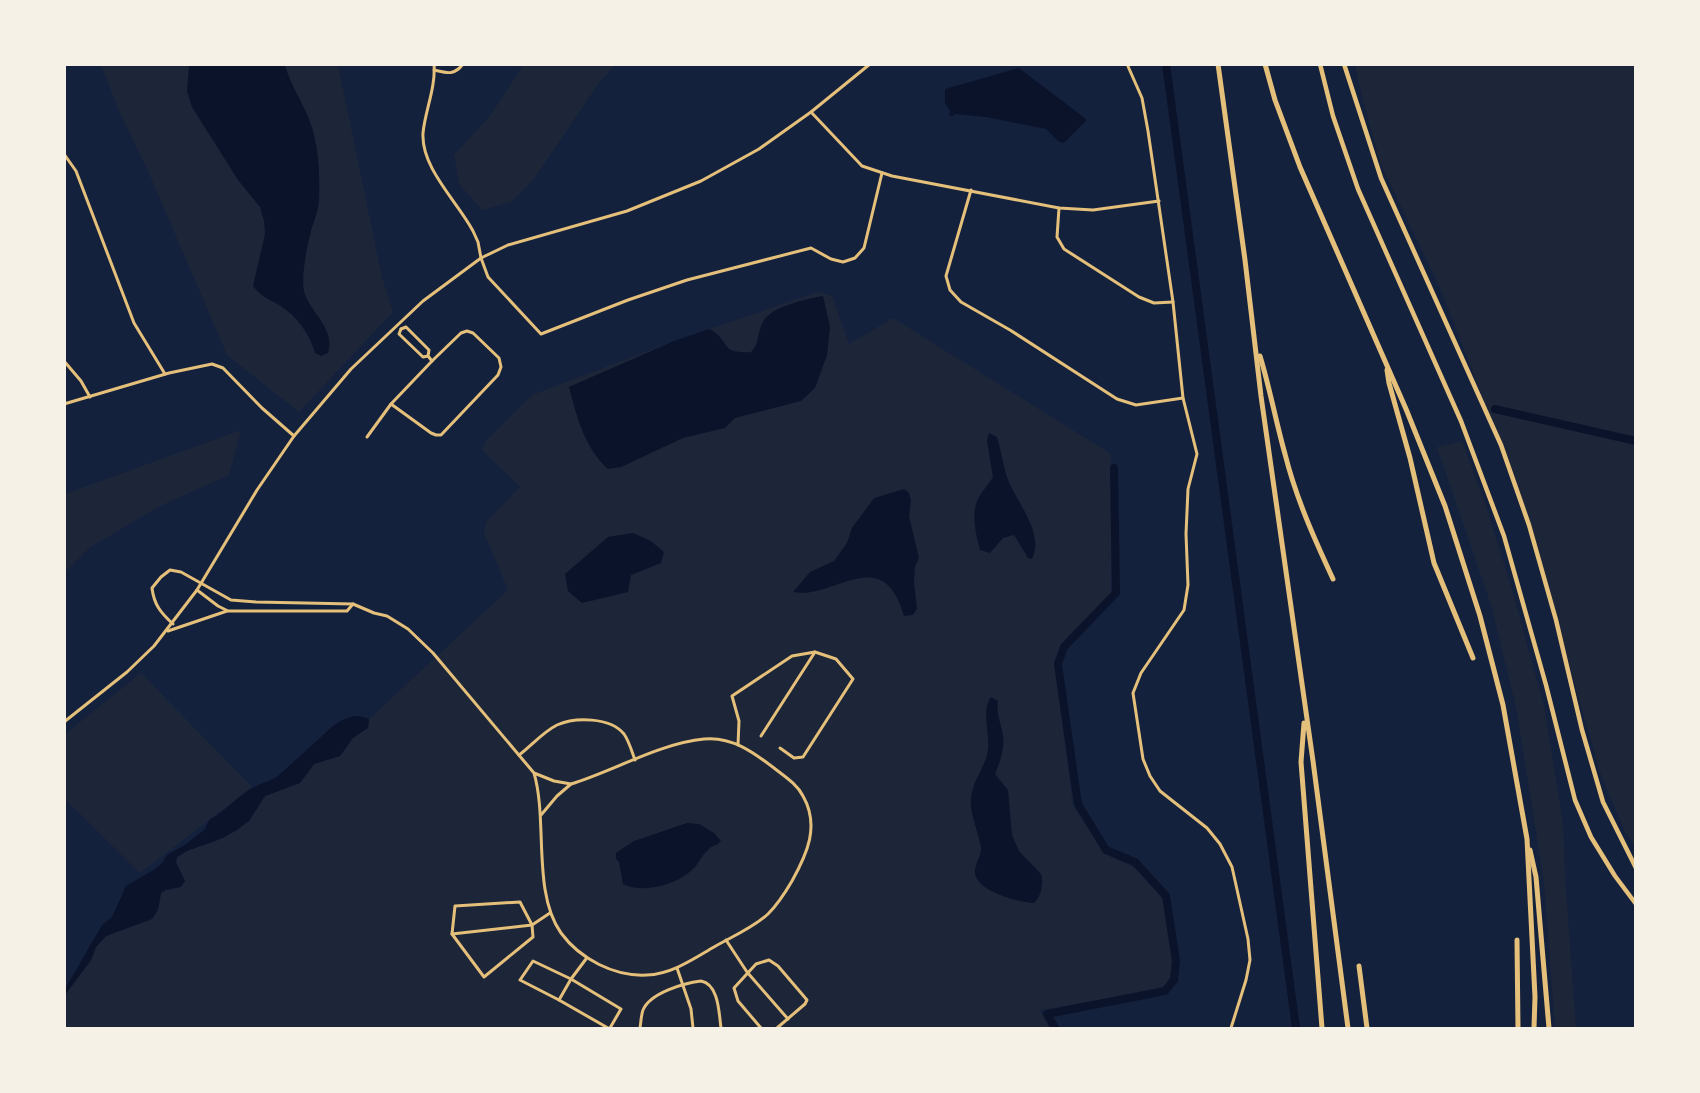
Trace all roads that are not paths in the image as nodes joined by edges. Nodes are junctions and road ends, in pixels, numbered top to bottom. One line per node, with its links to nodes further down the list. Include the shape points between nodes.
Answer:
1 (434, 64): 9 (street)
2 (463, 64): 9 (street, via 451,74)
3 (870, 64): 10 (street)
4 (1127, 64): 14 (street, via 1142,98)
5 (1218, 64): 20 (highway)
6 (1265, 64): 24 (highway, via 1300,167)
7 (1320, 64): 53 (main road, via 1358,189 1461,421 1504,536 1575,800 1591,837)
8 (1344, 64): 52 (main road, via 1381,178 1501,445 1529,525 1603,802)
9 (434, 70): 16 (street, via 423,150 473,231)
10 (812, 112): 12 (street, via 862,166); 16 (street, via 759,149 701,181 627,211 508,245)
11 (64, 154): 25 (street, via 76,171 134,322)
12 (882, 173): 13 (street); 16 (street, via 864,248 855,258 831,260 811,248 687,280 541,334 488,277)
13 (970, 190): 15 (street); 27 (street, via 946,276 950,290 961,302 1117,399 1136,405)
14 (1159, 201): 15 (street, via 1093,210); 17 (street)
15 (1059, 208): 17 (street, via 1057,237 1064,249 1139,297 1154,303)
16 (481, 258): 18 (street)
17 (1173, 302): 27 (street)
18 (396, 324): 19 (street); 30 (street)
19 (401, 329): 21 (street, via 399,334 423,357); 21 (street, via 406,327 429,350)
20 (1256, 343): 32 (highway, via 1301,506); 41 (highway)
21 (428, 356): 23 (street)
22 (64, 361): 26 (street)
23 (432, 361): 29 (street); 29 (street, via 467,331 499,358 501,367 498,375 441,435 431,433)
24 (1387, 365): 40 (highway, via 1434,563); 51 (highway, via 1445,506 1480,616 1503,705)
25 (165, 374): 26 (street); 30 (street, via 212,364 223,368)
26 (90, 397): 28 (street)
27 (1183, 398): 73 (street, via 1197,454 1188,489 1188,585 1184,610 1141,673 1133,693 1143,759 1150,776 1168,798 1207,828 1232,867 1250,960)
28 (64, 404)
29 (391, 404): 31 (street)
30 (294, 436): 33 (street)
31 (367, 437)
32 (1333, 579)
33 (202, 583): 34 (street); 35 (street, via 231,600); 37 (street, via 170,570 152,588 159,611)
34 (197, 590): 36 (street); 37 (street)
35 (353, 603): 36 (street, via 347,611); 46 (street, via 408,629)
36 (228, 611): 38 (street)
37 (173, 624): 38 (street)
38 (166, 632): 42 (street, via 127,672)
39 (815, 652): 43 (street); 44 (street, via 792,656 732,696 739,721); 45 (street, via 836,659 853,679 803,757 794,758)
40 (1473, 658)
41 (1305, 715): 74 (highway, via 1301,762); 75 (highway)
42 (64, 722)
43 (761, 736)
44 (738, 745): 47 (street, via 705,739); 57 (street, via 792,783 803,796 812,823 807,855 779,902 766,915)
45 (780, 747)
46 (519, 755): 47 (street, via 556,726 574,720 604,722 617,728 624,734); 48 (street)
47 (635, 760): 49 (street)
48 (534, 773): 49 (street); 50 (street)
49 (571, 784): 50 (street)
50 (541, 816): 54 (street)
51 (1527, 839): 78 (highway); 79 (highway, via 1536,877)
52 (1635, 868)
53 (1635, 904)
54 (550, 913): 55 (street); 59 (street, via 560,932)
55 (532, 925): 56 (street); 56 (street, via 520,902 455,906); 56 (street, via 533,937 484,977)
56 (452, 934)
57 (725, 940): 61 (street); 62 (street)
58 (1517, 940): 77 (highway)
59 (586, 958): 61 (street, via 609,968 647,976); 63 (street)
60 (1359, 966): 76 (highway)
61 (677, 968): 64 (street)
62 (747, 972): 66 (street); 66 (street, via 760,961 769,960 805,995 805,1005); 71 (street, via 734,988 735,994)
63 (571, 979): 65 (street); 65 (street, via 533,961 520,980); 67 (street, via 621,1009)
64 (684, 986): 68 (street, via 661,993 643,1009); 69 (street); 70 (street, via 701,981 710,986)
65 (559, 1000): 67 (street)
66 (788, 1019): 72 (street)
67 (609, 1029)
68 (640, 1029)
69 (693, 1029)
70 (721, 1029)
71 (761, 1029)
72 (777, 1029)
73 (1231, 1029)
74 (1322, 1029)
75 (1348, 1029)
76 (1367, 1029)
77 (1518, 1029)
78 (1534, 1029)
79 (1549, 1029)

